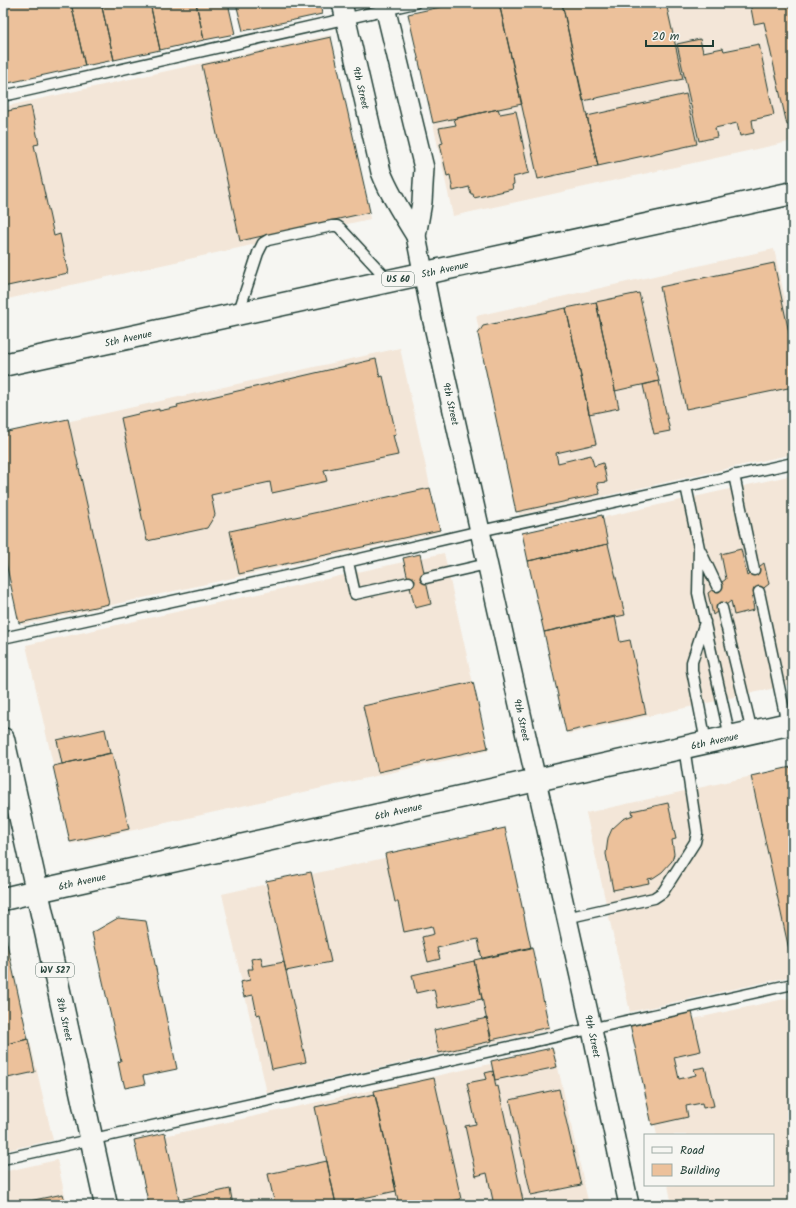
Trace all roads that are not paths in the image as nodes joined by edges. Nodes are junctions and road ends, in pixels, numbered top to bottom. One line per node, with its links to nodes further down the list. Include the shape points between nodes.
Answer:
1 (415, 3): 2 (lane)
2 (385, 6): 3 (lane); 6 (street, 9th Street, via 424,168)
3 (344, 11): 4 (lane); 6 (street, 9th Street, via 381,172 386,186)
4 (3, 96)
5 (793, 192): 7 (main road, 5th Avenue / US 60)
6 (416, 236): 7 (street, 9th Street)
7 (424, 273): 8 (main road, 5th Avenue / US 60); 14 (street, 9th Street)
8 (389, 281): 9 (main road, 5th Avenue / US 60); 9 (lane, via 340,228 332,226 263,243)
9 (238, 314): 10 (main road, 5th Avenue / US 60)
10 (3, 365)
11 (793, 462): 12 (lane)
12 (734, 475): 13 (lane); 18 (lane)
13 (686, 486): 14 (lane); 15 (lane)
14 (480, 531): 16 (lane); 17 (street, 9th Street)
15 (699, 548): 21 (lane); 24 (lane, via 698,593)
16 (348, 562): 20 (lane, via 355,594); 25 (lane)
17 (487, 564): 19 (lane); 32 (street, 9th Street)
18 (754, 570)
19 (426, 578)
20 (409, 582)
21 (717, 586)
22 (759, 592): 26 (lane)
23 (722, 608): 27 (lane)
24 (705, 622): 28 (lane); 30 (lane, via 692,662 692,670)
25 (3, 638)
26 (790, 724): 27 (main road, 6th Avenue)
27 (752, 732): 28 (main road, 6th Avenue)
28 (730, 737): 30 (main road, 6th Avenue)
29 (3, 739): 33 (main road, 8th Street)
30 (706, 742): 31 (main road, 6th Avenue)
31 (684, 747): 32 (main road, 6th Avenue); 35 (lane, via 697,833 695,842 663,892 654,898)
32 (535, 780): 33 (main road, 6th Avenue); 35 (street, 9th Street)
33 (37, 891): 34 (main road, 6th Avenue); 38 (main road, 8th Street / WV 527)
34 (3, 899)
35 (566, 918): 37 (street, 9th Street)
36 (793, 984): 37 (lane)
37 (592, 1030): 38 (lane); 41 (street, 9th Street)
38 (92, 1139): 39 (lane); 40 (main road, 8th Street / WV 527)
39 (3, 1159)
40 (106, 1205)
41 (629, 1205)

